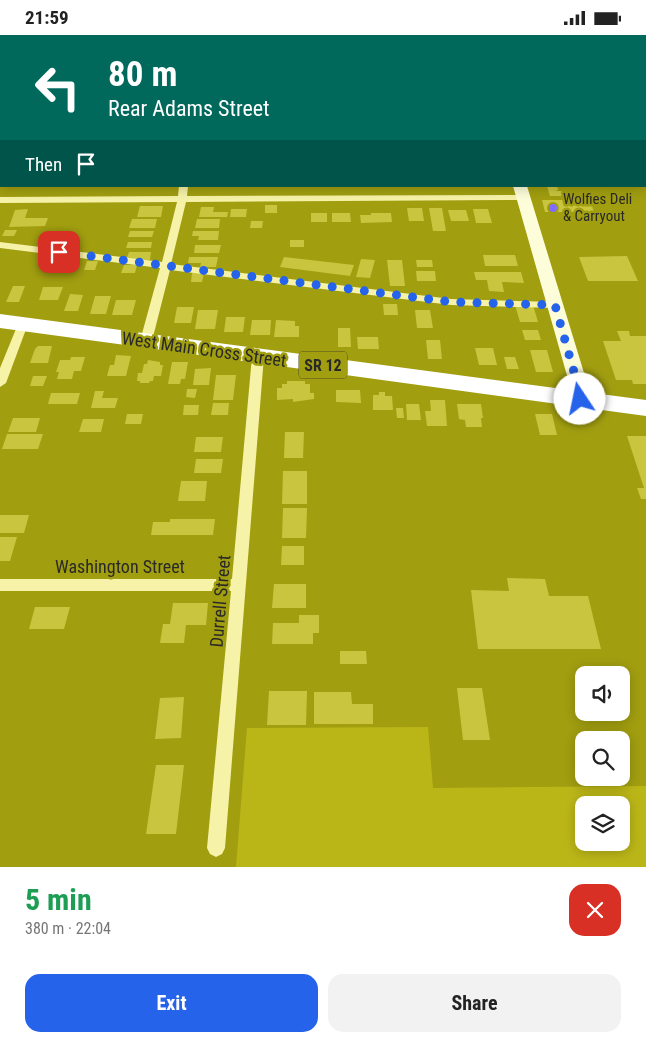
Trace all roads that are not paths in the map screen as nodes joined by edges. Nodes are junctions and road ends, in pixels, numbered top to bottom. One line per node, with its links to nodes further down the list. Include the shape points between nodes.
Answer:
1 (184, 187): 4 (street)
2 (522, 192): 4 (street); 7 (street)
3 (0, 200): 4 (street)
4 (181, 200): 6 (street)
5 (0, 245): 6 (street)
6 (166, 265): 7 (street, via 452,302); 10 (street)
7 (555, 305): 13 (street)
8 (0, 321): 9 (highway, West Main Cross Street / SR 12)
9 (23, 324): 10 (highway, West Main Cross Street / SR 12); 12 (street)
10 (146, 341): 11 (highway, West Main Cross Street / SR 12)
11 (258, 356): 13 (highway, West Main Cross Street / SR 12); 16 (street, Durrell Street)
12 (0, 383)
13 (580, 399): 14 (highway, West Main Cross Street / SR 12)
14 (646, 408)
15 (0, 585): 16 (street, Washington Street)
16 (240, 585): 17 (street, Durrell Street)
17 (216, 848)

